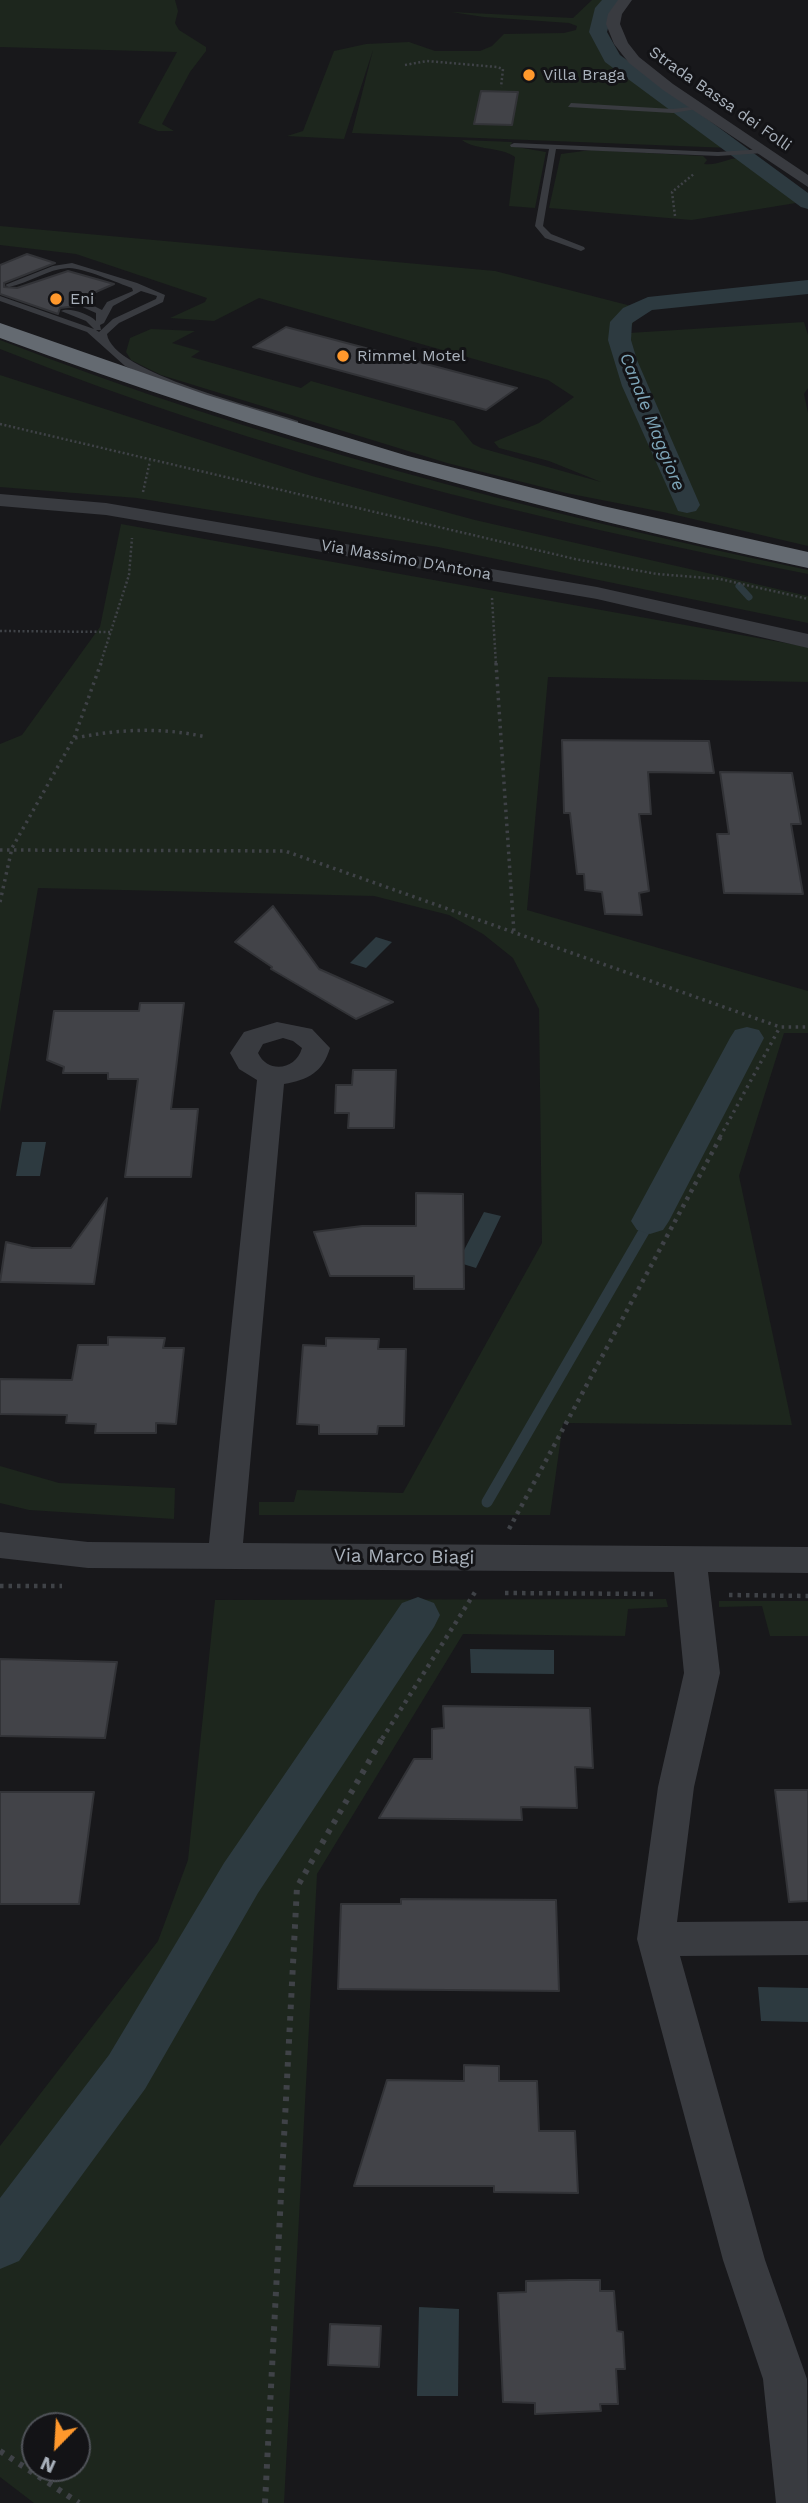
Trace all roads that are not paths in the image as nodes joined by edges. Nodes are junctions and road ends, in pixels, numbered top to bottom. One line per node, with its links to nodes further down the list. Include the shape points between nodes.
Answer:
1 (625, 0): 3 (street, Strada Bassa dei Folli, via 613,24 624,49)
2 (571, 105): 3 (lane)
3 (695, 108): 6 (street, Strada Bassa dei Folli)
4 (514, 145): 5 (lane)
5 (553, 146): 6 (lane); 8 (lane, via 539,226 548,236)
6 (756, 152): 7 (street, Strada Bassa dei Folli)
7 (808, 182)
8 (581, 249)
9 (134, 285): 10 (lane, via 69,265); 16 (lane, via 138,290 110,304); 19 (lane, via 161,298 111,324 103,333)
10 (3, 287): 11 (lane); 12 (lane)
11 (37, 288)
12 (21, 295)
13 (0, 298): 19 (lane, via 83,327)
14 (81, 303): 16 (lane, via 100,312)
15 (65, 311): 17 (lane)
16 (102, 318): 17 (lane)
17 (99, 329): 19 (lane)
18 (0, 330): 20 (highway, via 222,409)
19 (104, 341): 20 (lane, via 120,359 145,372)
20 (442, 474): 23 (highway)
21 (0, 500): 25 (street, Via Massimo D'Antona, via 136,514 597,593)
22 (479, 508): 24 (highway)
23 (808, 561)
24 (808, 582)
25 (808, 641)
26 (271, 1075): 28 (street)
27 (0, 1545): 28 (street, Via Marco Biagi, via 88,1555)
28 (225, 1555): 29 (street, Via Marco Biagi)
29 (690, 1559): 30 (street, Via Marco Biagi); 32 (street, via 702,1673 676,1787)
30 (808, 1560)
31 (808, 1938): 32 (street)
32 (656, 1939): 33 (street, via 744,2260 785,2379)
33 (799, 2503)

